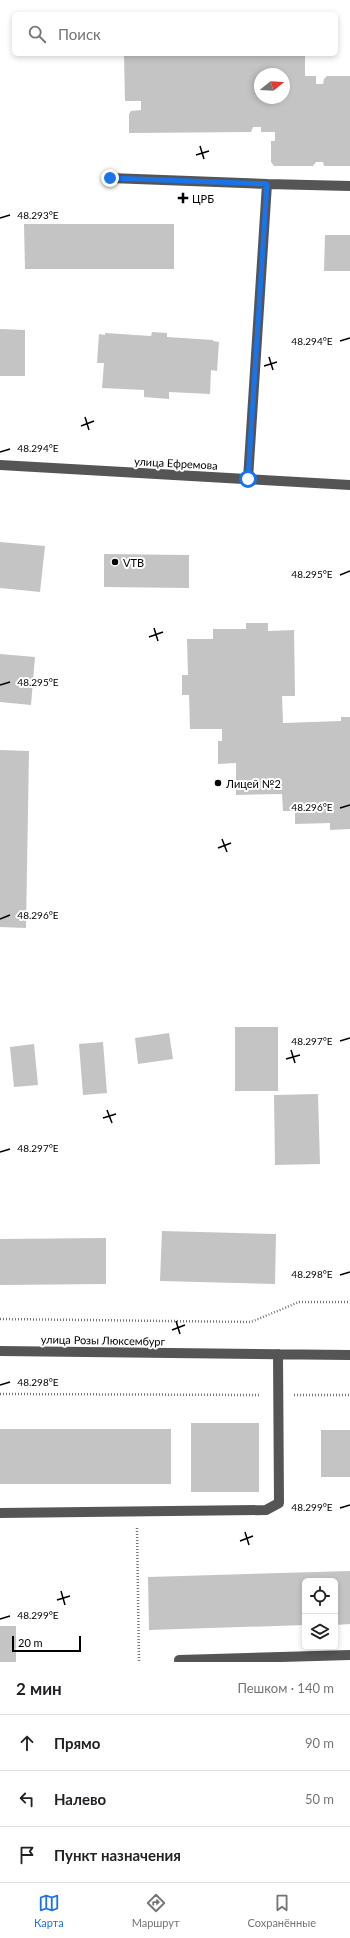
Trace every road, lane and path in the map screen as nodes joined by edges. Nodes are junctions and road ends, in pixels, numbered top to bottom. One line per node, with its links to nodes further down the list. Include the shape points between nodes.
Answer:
1 (110, 178): 2 (street)
2 (267, 184): 3 (street); 5 (street)
3 (350, 186)
4 (0, 465): 5 (street, улица Ефремова)
5 (248, 479): 6 (street, улица Ефремова)
6 (350, 485)
7 (350, 1302): 8 (path, via 299,1302 251,1322)
8 (0, 1319)
9 (0, 1351): 10 (street, улица Розы Люксембург)
10 (278, 1354): 11 (street, улица Розы Люксембург); 13 (street)
11 (350, 1355)
12 (0, 1394): 13 (path)
13 (278, 1395): 14 (path); 15 (street, via 279,1503 266,1510)
14 (350, 1395)
15 (136, 1512): 16 (street); 20 (path)
16 (0, 1513)
17 (350, 1655): 18 (street)
18 (339, 1659): 19 (street)
19 (179, 1660)
20 (138, 1662)

